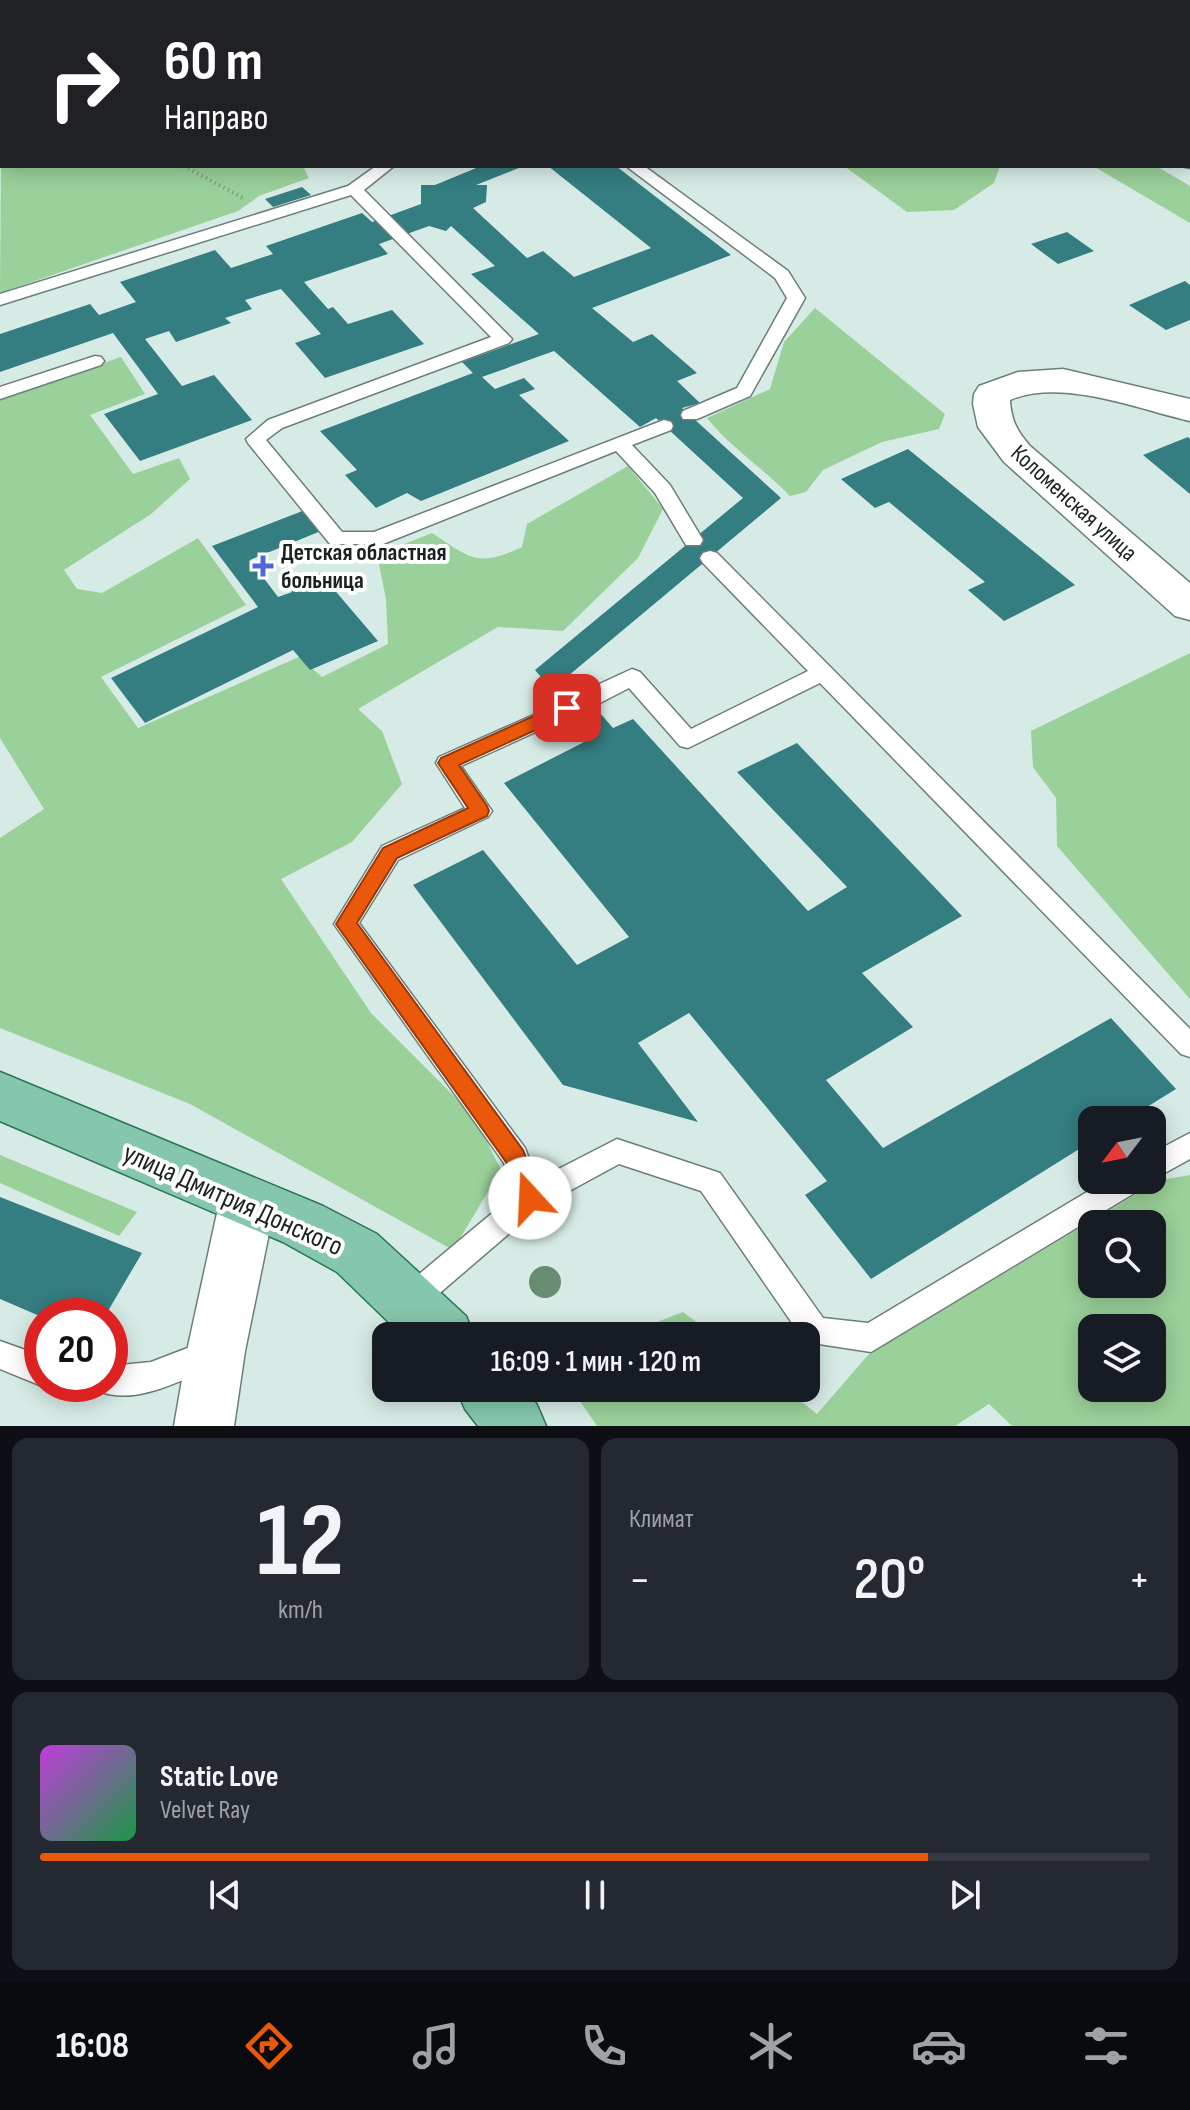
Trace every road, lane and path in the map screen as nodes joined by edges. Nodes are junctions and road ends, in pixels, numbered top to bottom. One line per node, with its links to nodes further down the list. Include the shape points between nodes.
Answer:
1 (188, 168): 5 (path)
2 (383, 168): 4 (lane)
3 (637, 168): 10 (lane, via 782,275 796,298 744,392)
4 (354, 189): 6 (lane); 12 (lane, via 503,339 275,424 255,439 337,539 376,539)
5 (252, 202)
6 (0, 300)
7 (95, 361): 8 (lane)
8 (0, 393)
9 (1190, 410): 15 (street, Коломенская улица, via 1063,380 1018,383 992,394 990,414 1017,454)
10 (690, 415)
11 (664, 426): 12 (lane)
12 (619, 443): 13 (lane, via 663,489)
13 (693, 540)
14 (710, 558): 16 (lane)
15 (1190, 606)
16 (822, 673): 17 (lane); 22 (lane, via 688,740 632,677 447,763 480,811 390,853 346,924 515,1157)
17 (1190, 1046)
18 (0, 1095): 23 (main road, улица Дмитрия Донского)
19 (1190, 1145): 20 (lane)
20 (1166, 1160)
21 (1108, 1194): 22 (lane, via 871,1338 815,1331 710,1182 617,1151)
22 (530, 1198): 24 (lane)
23 (247, 1204): 24 (main road, улица Дмитрия Донского, via 303,1224 357,1253); 25 (street)
24 (427, 1318)
25 (216, 1351): 28 (lane, via 151,1377); 30 (street)
26 (0, 1355): 27 (lane)
27 (24, 1364)
28 (128, 1379)
29 (497, 1402): 31 (main road)
30 (204, 1426)
31 (516, 1426)

